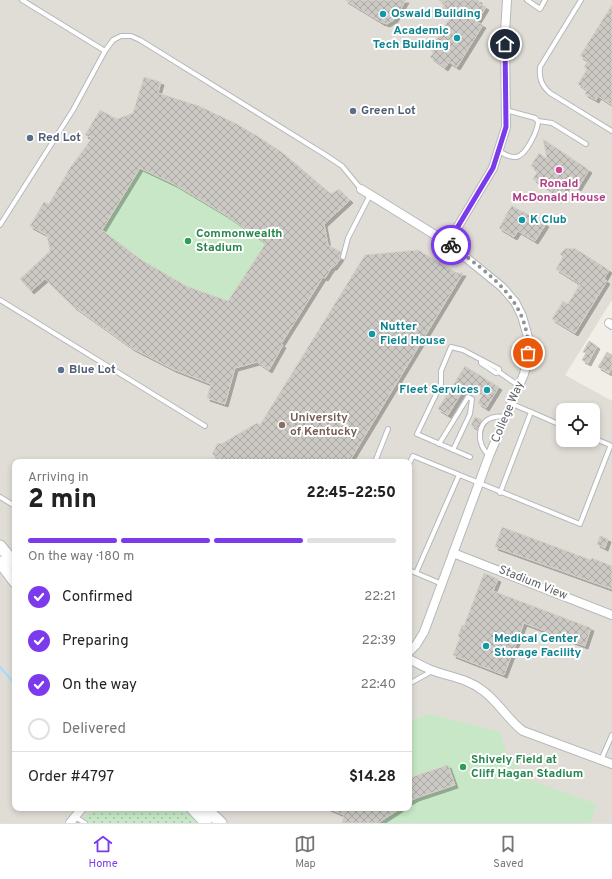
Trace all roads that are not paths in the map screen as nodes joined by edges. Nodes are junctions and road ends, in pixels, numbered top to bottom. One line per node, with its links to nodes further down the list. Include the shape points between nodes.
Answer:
1 (22, 0): 6 (lane)
2 (507, 0): 7 (street)
3 (527, 0): 4 (lane, via 540,9)
4 (545, 0)
5 (581, 0): 9 (lane, via 540,67 539,76 543,86 550,92)
6 (105, 51): 12 (lane, via 113,40 121,36 131,36 140,40 342,166); 14 (lane, via 73,110)
7 (506, 110): 8 (lane, via 529,115); 11 (street, via 506,127)
8 (538, 121): 10 (lane, via 552,123); 11 (lane, via 538,128 523,154 511,157)
9 (612, 131)
10 (586, 144)
11 (498, 151): 16 (street, via 493,168)
12 (361, 190): 13 (street, College Way)
13 (370, 195): 16 (street, College Way); 17 (lane, via 348,238)
14 (2, 218): 15 (lane)
15 (0, 225)
16 (448, 243): 19 (street, College Way, via 502,287 515,302 522,316 528,336 528,353)
17 (343, 257)
18 (0, 300): 24 (lane)
19 (519, 386): 20 (street, College Way); 27 (lane, via 463,350 451,347 441,371 441,384 417,434)
20 (511, 404): 21 (lane); 22 (street, College Way)
21 (531, 412): 23 (lane); 35 (lane)
22 (506, 417): 29 (street, College Way); 29 (lane, via 495,416 488,420 482,429 480,444)
23 (556, 423)
24 (205, 426)
25 (388, 429): 31 (lane)
26 (600, 441): 35 (lane, via 610,447 580,524)
27 (439, 444): 28 (lane); 28 (lane, via 468,397 472,399 470,414)
28 (453, 450): 30 (lane)
29 (489, 456): 34 (street, College Way)
30 (470, 457)
31 (376, 459)
32 (411, 459): 33 (lane, via 412,456)
33 (459, 475): 34 (lane); 43 (lane)
34 (478, 484): 35 (lane); 39 (street, College Way)
35 (500, 493)
36 (0, 497): 37 (lane)
37 (12, 504)
38 (0, 546): 40 (main road)
39 (453, 553): 45 (street, College Way); 46 (street, Stadium View)
40 (12, 560)
41 (0, 562): 44 (main road)
42 (412, 572): 43 (lane)
43 (416, 574): 45 (lane)
44 (12, 577)
45 (442, 584): 47 (street, College Way, via 424,632)
46 (612, 615)
47 (412, 649)
48 (412, 661): 49 (street)
49 (433, 671): 50 (lane); 52 (street, via 464,680 482,690 523,731)
50 (412, 682)
51 (612, 735): 52 (lane)
52 (601, 760): 53 (street)
53 (612, 764)
54 (80, 811): 59 (street)
55 (86, 811): 59 (street)
56 (195, 811): 61 (main road)
57 (208, 811): 62 (main road)
58 (215, 811): 62 (street)
59 (72, 820): 60 (lane)
60 (85, 823)
61 (206, 823)
62 (221, 823)

